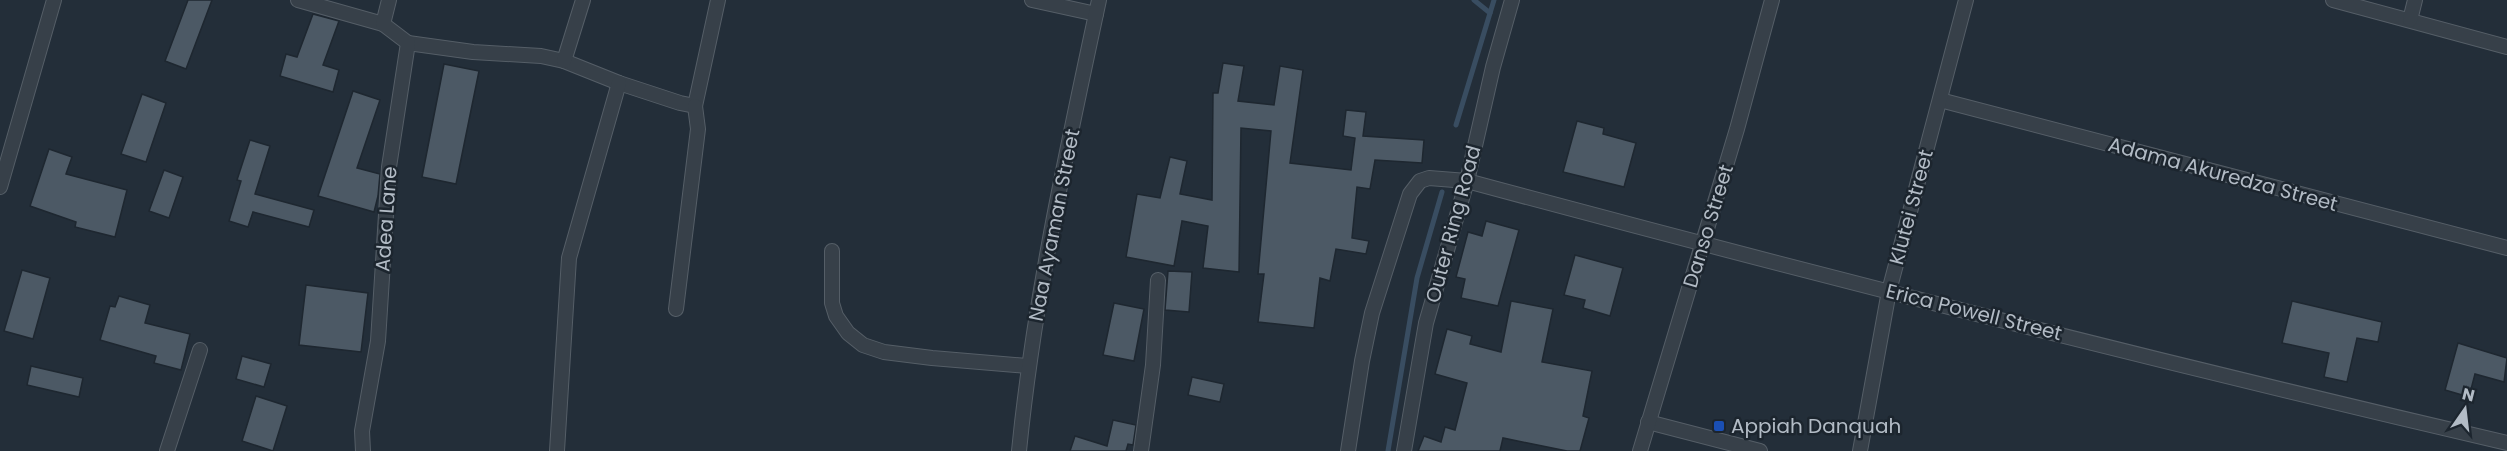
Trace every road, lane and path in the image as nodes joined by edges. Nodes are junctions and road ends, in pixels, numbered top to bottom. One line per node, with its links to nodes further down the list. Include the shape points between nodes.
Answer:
1 (54, 0): 22 (street)
2 (298, 0): 14 (street)
3 (389, 0): 14 (street)
4 (584, 0): 17 (street)
5 (718, 0): 20 (street)
6 (1032, 0): 12 (street)
7 (1512, 0): 21 (street, Outer Ring Road)
8 (1772, 0): 23 (street, Danso Street)
9 (1966, 0): 19 (street, Klutei Street)
10 (2333, 0): 13 (street)
11 (2415, 0): 13 (street)
12 (1098, 7): 30 (street, Naa Ayaman Street)
13 (2410, 20): 16 (street)
14 (383, 24): 15 (street)
15 (408, 43): 17 (street); 34 (street, Adea Lane, via 389,166 378,341 362,431)
16 (2507, 47)
17 (564, 61): 18 (street)
18 (619, 83): 20 (street); 35 (street, via 569,258)
19 (1940, 100): 24 (street, Adama Akuredza Street); 27 (street, Klutei Street)
20 (695, 106): 28 (street, via 698,129)
21 (1467, 181): 23 (street, Erica Powell Street); 38 (street, Erica Powell Street, via 1429,178 1420,181 1410,194 1372,313); 39 (street, Outer Ring Road, via 1426,323)
22 (0, 187)
23 (1702, 245): 27 (street, Erica Powell Street); 31 (street, Danso Street)
24 (2507, 249)
25 (832, 251): 30 (street, via 832,303 836,316 863,345 884,352)
26 (1158, 280): 37 (street, via 1153,365)
27 (1889, 291): 32 (street, Erica Powell Street); 42 (street, Klutei Street)
28 (676, 309)
29 (200, 350): 33 (street)
30 (1027, 366): 36 (street, Naa Ayaman Street)
31 (1648, 422): 40 (street, Danso Street); 41 (street)
32 (2507, 443)
33 (167, 451)
34 (363, 451)
35 (558, 451)
36 (1018, 451)
37 (1141, 451)
38 (1348, 451)
39 (1404, 451)
40 (1640, 451)
41 (1760, 451)
42 (1860, 451)

